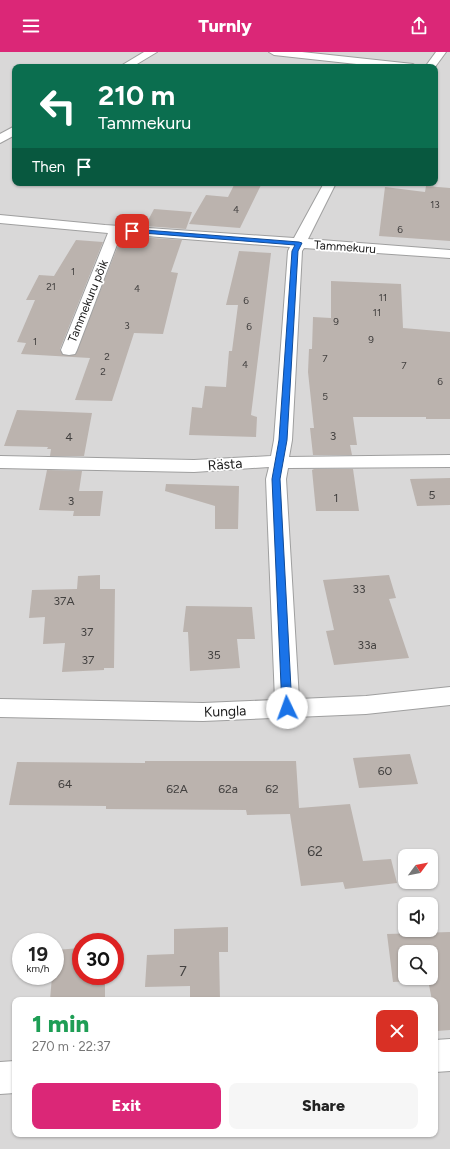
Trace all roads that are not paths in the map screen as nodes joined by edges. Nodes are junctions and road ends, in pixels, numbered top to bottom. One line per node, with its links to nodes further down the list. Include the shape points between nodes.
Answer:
1 (152, 52): 4 (street)
2 (274, 52): 5 (street)
3 (442, 52): 6 (street)
4 (130, 64)
5 (385, 64)
6 (432, 64)
7 (12, 132): 8 (street)
8 (0, 139)
9 (328, 186): 12 (street)
10 (0, 219): 11 (street, Tammekuru)
11 (116, 230): 12 (street, Tammekuru); 14 (street, Tammekuru põik)
12 (299, 243): 13 (street, Tammekuru); 17 (street, via 295,251 283,440)
13 (450, 254)
14 (69, 350)
15 (450, 461): 17 (street, Rästa)
16 (0, 462): 17 (street, Rästa, via 194,466 265,460)
17 (279, 462): 20 (street, via 276,479)
18 (450, 696): 20 (street, Kungla, via 366,705)
19 (0, 708): 20 (street, Kungla, via 203,712)
20 (287, 708)
21 (450, 1055): 22 (street)
22 (438, 1056)
23 (12, 1077): 24 (street)
24 (0, 1078)

